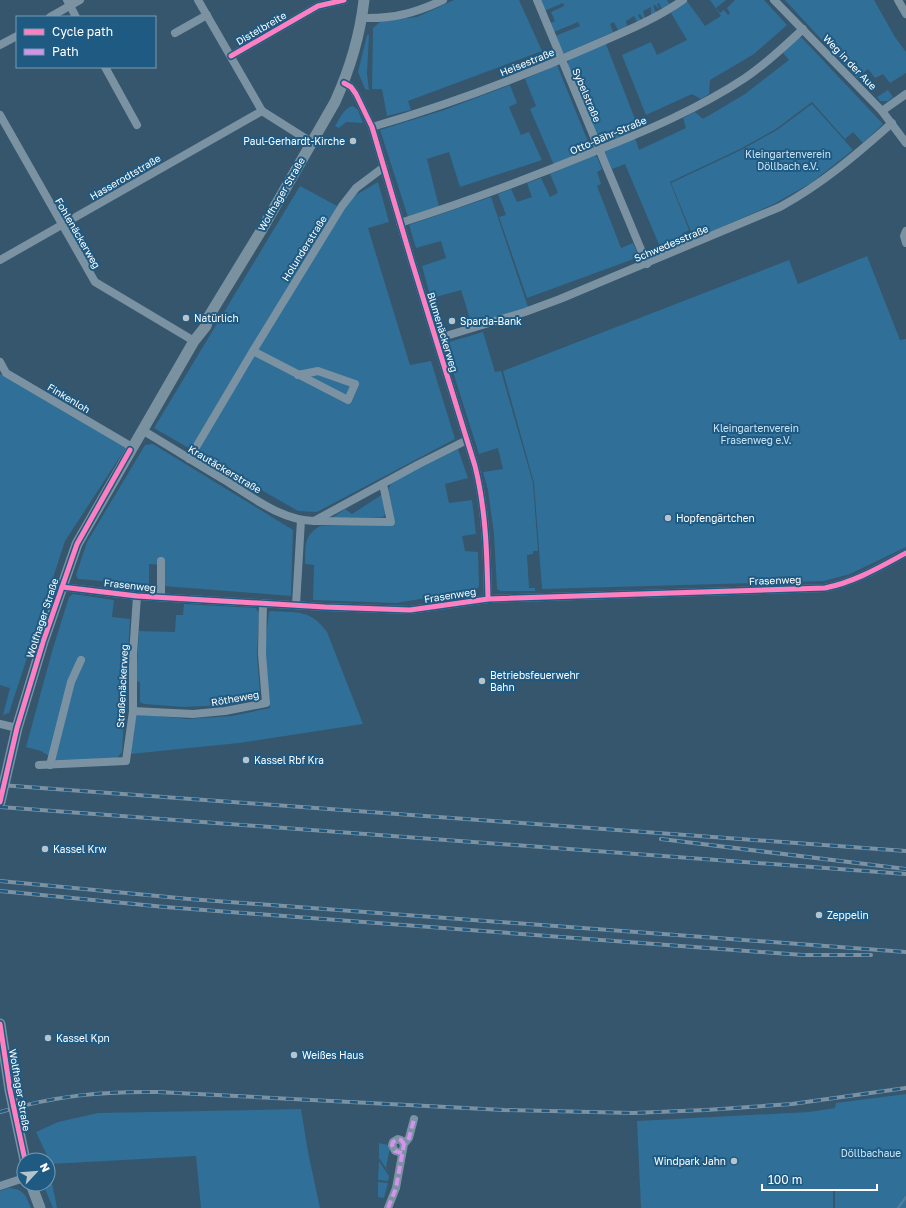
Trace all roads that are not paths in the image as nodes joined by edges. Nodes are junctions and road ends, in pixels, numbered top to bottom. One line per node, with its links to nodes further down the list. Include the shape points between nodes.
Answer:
1 (80, 0): 10 (street)
2 (344, 0): 20 (street, Distelbreite, via 318,6)
3 (364, 0): 15 (main road, Wolfhager Straße)
4 (443, 0): 15 (street, via 417,12)
5 (537, 0): 21 (street, Sybelstraße)
6 (683, 0): 21 (street, Heisestraße, via 632,28)
7 (774, 0): 16 (street, Weg in der Aue)
8 (898, 0): 11 (street)
9 (201, 1): 12 (street)
10 (68, 3): 13 (street); 14 (street)
11 (906, 14)
12 (207, 15): 17 (street); 20 (street)
13 (51, 16)
14 (75, 16)
15 (362, 18): 23 (main road, Wolfhager Straße)
16 (803, 29): 26 (street, Weg in der Aue); 33 (street, Otto-Bähr-Straße, via 747,77 714,98)
17 (175, 33)
18 (16, 37): 19 (street)
19 (0, 45)
20 (231, 56): 25 (street)
21 (562, 59): 30 (street, Heisestraße, via 457,100); 33 (street, Sybelstraße)
22 (105, 68): 29 (street)
23 (344, 83): 30 (street, Blumenäckerweg, via 356,94); 31 (main road, Wolfhager Straße)
24 (906, 94): 26 (street)
25 (262, 111): 31 (street); 36 (street, Hasserodtstraße)
26 (882, 111): 28 (street, Weg in der Aue)
27 (0, 115): 36 (street, Fohlenäckerweg)
28 (892, 123): 32 (street, Weg in der Aue); 40 (street, Schwedesstraße, via 841,168 808,192 780,207)
29 (138, 126)
30 (372, 127): 34 (street, Blumenäckerweg)
31 (311, 142): 41 (main road, Wolfhager Straße, via 209,316 206,326)
32 (906, 142)
33 (599, 150): 35 (street, Otto-Bähr-Straße, via 450,207); 40 (street, Sybelstraße)
34 (384, 167): 35 (street, Blumenäckerweg); 43 (street, Holunderstraße, via 356,188 342,206)
35 (400, 223): 42 (street, Blumenäckerweg)
36 (62, 225): 39 (street, Hasserodtstraße); 41 (street, Fohlenäckerweg, via 95,282)
37 (906, 231): 38 (street)
38 (906, 243)
39 (0, 260)
40 (647, 264): 42 (street, Schwedesstraße, via 525,312)
41 (196, 338): 46 (main road, Wolfhager Straße)
42 (436, 339): 47 (street, Blumenäckerweg)
43 (253, 351): 45 (street); 49 (street, Holunderstraße)
44 (0, 362): 48 (street, Finkenloh, via 6,373)
45 (298, 375): 45 (street, via 348,400 355,384 318,371)
46 (142, 430): 48 (main road, Wolfhager Straße); 49 (street, Krautäckerstraße)
47 (467, 440): 50 (street, Krautäckerstraße); 58 (street, Blumenäckerweg, via 482,494)
48 (132, 448): 55 (main road, Wolfhager Straße, via 77,544)
49 (189, 459): 51 (street, Krautäckerstraße, via 286,516)
50 (383, 484): 52 (street, Krautäckerstraße); 52 (street, Krautäckerstraße, via 391,522)
51 (301, 520): 52 (street, Krautäckerstraße); 60 (street)
52 (314, 520)
53 (906, 553): 58 (street, Frasenweg, via 867,574 825,588)
54 (161, 561): 57 (street, Frasenweg)
55 (62, 587): 56 (street, Frasenweg); 64 (main road, Wolfhager Straße)
56 (137, 596): 57 (street, Frasenweg); 62 (street, Straßenäckerweg)
57 (161, 597): 59 (street, Frasenweg)
58 (488, 599): 60 (street, Frasenweg, via 410,610)
59 (263, 603): 60 (street, Frasenweg); 62 (street, Rötheweg, via 262,654 266,703 193,714)
60 (296, 605)
61 (81, 660): 66 (street, via 71,682)
62 (133, 711): 66 (street, Straßenäckerweg, via 126,761)
63 (0, 724): 64 (street)
64 (17, 728): 67 (main road, Wolfhager Straße)
65 (40, 765): 66 (street, Straßenäckerweg)
66 (50, 765)
67 (0, 802)
68 (0, 1024): 70 (main road, Wolfhager Straße)
69 (414, 1119): 75 (street, via 409,1138 404,1144 396,1188)
70 (22, 1152)
71 (16, 1181): 72 (street)
72 (0, 1186)
73 (34, 1192): 74 (main road)
74 (40, 1208)
75 (388, 1208)

